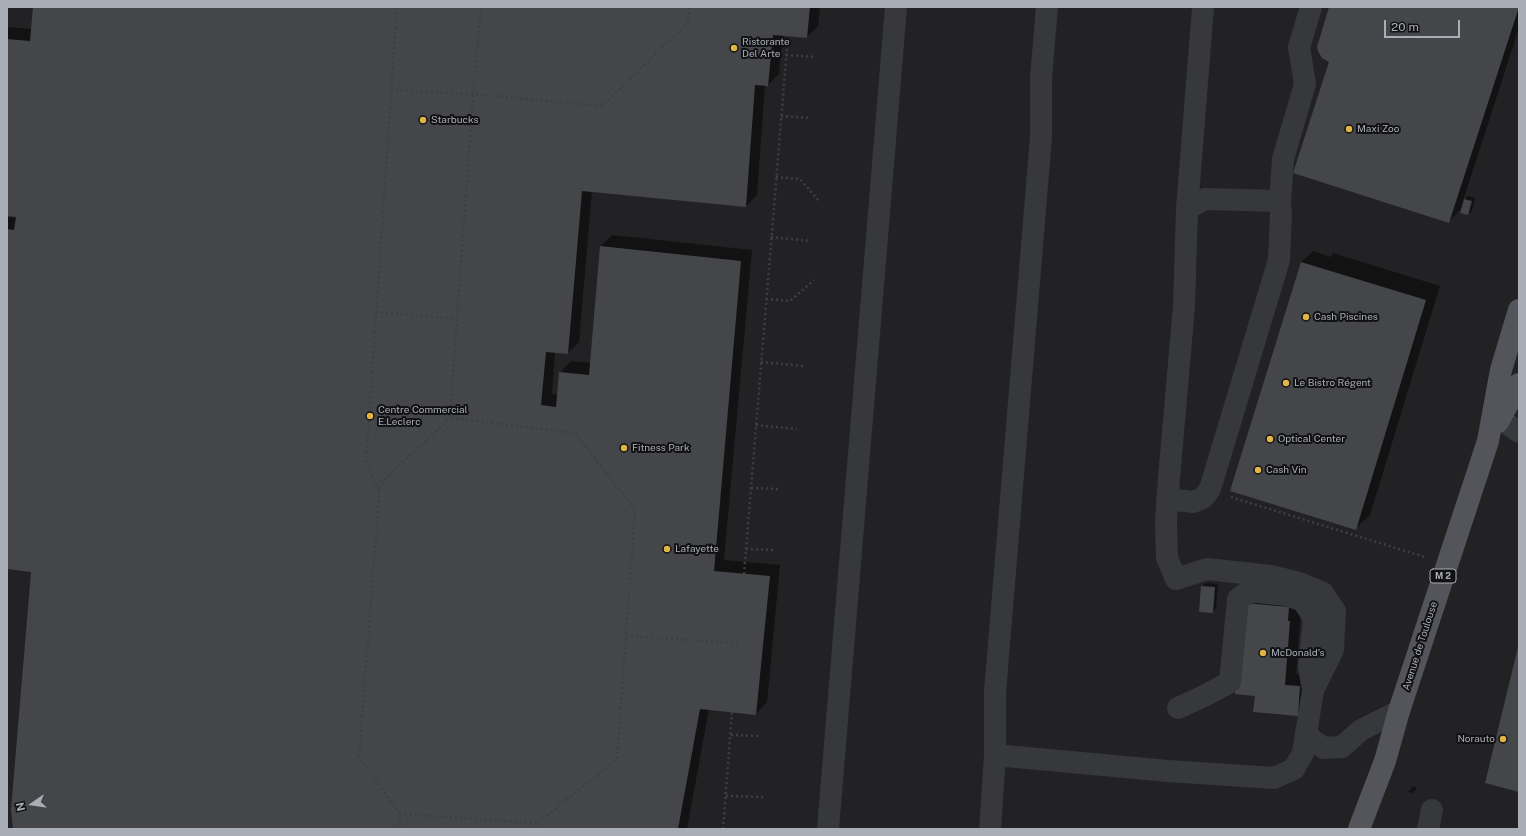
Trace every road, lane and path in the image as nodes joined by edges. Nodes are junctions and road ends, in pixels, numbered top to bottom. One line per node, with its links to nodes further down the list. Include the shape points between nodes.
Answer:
1 (397, 7): 11 (path)
2 (480, 7): 12 (path)
3 (688, 7): 12 (path, via 688,23 602,106)
4 (896, 7): 59 (lane)
5 (1047, 7): 53 (lane, via 1041,78 1041,137 995,692)
6 (1203, 7): 18 (lane)
7 (1311, 7): 17 (lane, via 1299,47 1305,84 1283,159)
8 (788, 36): 9 (path)
9 (786, 55): 10 (path); 13 (path)
10 (815, 57)
11 (391, 90): 12 (path); 24 (path)
12 (473, 94): 25 (path)
13 (781, 116): 14 (path); 15 (path)
14 (811, 118)
15 (776, 177): 16 (path, via 800,179); 19 (path)
16 (819, 201)
17 (1280, 201): 18 (lane, via 1205,199); 37 (lane, via 1282,213 1279,260)
18 (1187, 209): 39 (lane, via 1184,306)
19 (771, 237): 20 (path); 22 (path)
20 (811, 241)
21 (814, 280): 22 (path, via 790,301)
22 (766, 299): 26 (path)
23 (1519, 310): 34 (main road, Avenue de Toulouse / M 2, via 1501,370)
24 (376, 312): 25 (path); 38 (path, via 366,462)
25 (457, 319): 29 (path)
26 (761, 362): 27 (path); 31 (path)
27 (803, 366)
28 (1519, 384): 30 (main road, Avenue de Toulouse / M 2)
29 (450, 418): 38 (path, via 380,484); 44 (path, via 575,433 634,509)
30 (1500, 420): 33 (lane); 34 (main road, Avenue de Toulouse / M 2)
31 (756, 425): 32 (path); 35 (path)
32 (797, 428)
33 (1519, 432)
34 (1488, 441): 42 (main road, Avenue de Toulouse / M 2)
35 (751, 488): 36 (path); 40 (path)
36 (779, 489)
37 (1210, 489): 39 (lane, via 1203,498 1193,502); 42 (path)
38 (380, 490): 56 (path, via 359,756)
39 (1167, 499): 46 (lane, via 1167,558 1176,579 1207,569 1271,576 1323,593 1335,611 1333,650)
40 (746, 549): 41 (path); 43 (path)
41 (774, 550)
42 (1447, 563): 48 (main road, Avenue de Toulouse / M 2)
43 (744, 574)
44 (626, 636): 45 (path); 56 (path, via 617,759 538,823)
45 (738, 643)
46 (1313, 690): 47 (lane, via 1309,667 1314,618 1303,601 1286,595 1246,593 1238,599 1230,682); 52 (lane)
47 (1178, 708)
48 (1399, 711): 52 (lane, via 1361,730 1342,747 1324,748); 61 (main road, Avenue de Toulouse / M 2, via 1385,760)
49 (732, 712): 50 (path)
50 (731, 735): 51 (path); 54 (path)
51 (758, 736)
52 (1307, 736): 53 (lane, via 1303,753 1294,769 1274,778)
53 (996, 755): 60 (lane)
54 (726, 796): 55 (path); 58 (path)
55 (765, 797)
56 (400, 814): 57 (path)
57 (399, 829)
58 (723, 829)
59 (828, 829)
60 (990, 829)
61 (1359, 829)

